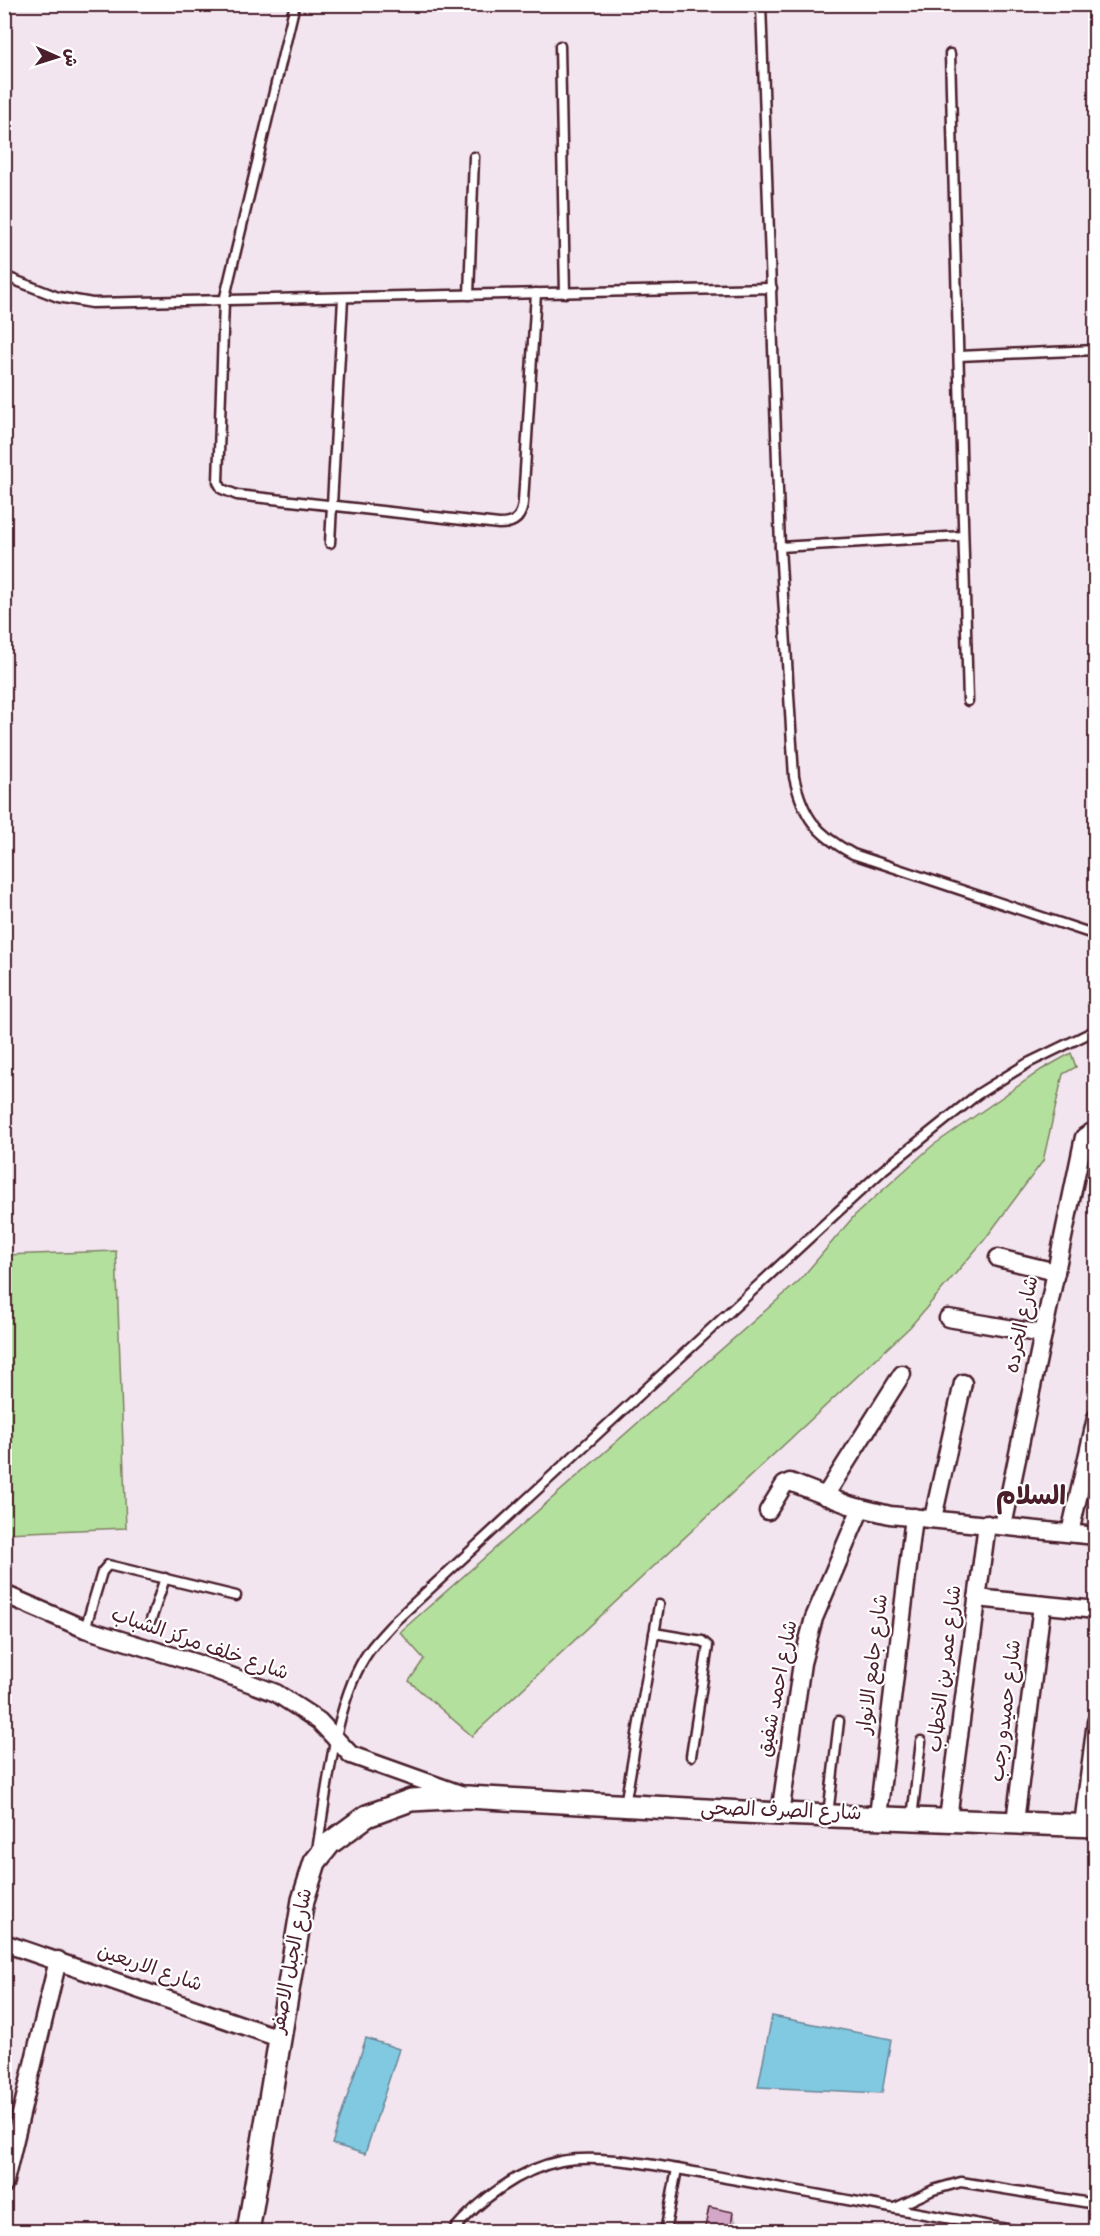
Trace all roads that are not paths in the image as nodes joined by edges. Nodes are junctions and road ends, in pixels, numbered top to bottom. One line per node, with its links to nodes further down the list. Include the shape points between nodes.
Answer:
1 (295, 4): 12 (lane)
2 (761, 4): 7 (lane)
3 (560, 46): 9 (lane)
4 (950, 54): 14 (lane)
5 (474, 157): 10 (lane)
6 (4, 276): 12 (lane, via 58,297 93,303)
7 (771, 288): 9 (lane); 18 (lane)
8 (536, 293): 9 (lane); 10 (lane); 15 (lane, via 524,502 518,519 499,524)
9 (565, 293)
10 (469, 295): 11 (lane)
11 (343, 298): 12 (lane); 15 (lane)
12 (224, 301): 15 (lane, via 218,482 222,489 237,495)
13 (1095, 350): 14 (lane)
14 (958, 356): 16 (lane)
15 (332, 506): 17 (lane)
16 (963, 536): 18 (lane); 19 (lane)
17 (330, 543)
18 (780, 547): 20 (lane, via 794,777 799,802 812,824 830,842 853,854)
19 (968, 701)
20 (1095, 935)
21 (1095, 1030): 50 (lane, via 1028,1063 978,1094 883,1170 396,1620 368,1652 352,1683)
22 (1091, 1134): 24 (street, شارع الخرده)
23 (998, 1258): 24 (street)
24 (1056, 1272): 26 (street, شارع الخرده)
25 (948, 1318): 26 (street)
26 (1043, 1334): 35 (street, شارع الخرده)
27 (902, 1374): 30 (street)
28 (963, 1383): 34 (street)
29 (1095, 1418): 36 (street)
30 (825, 1496): 31 (street); 32 (street, via 790,1482)
31 (861, 1508): 33 (street); 55 (street, شارع احمد شفيق, via 814,1617 805,1651)
32 (768, 1511)
33 (914, 1516): 34 (street); 57 (street, شارع جامع الانوار)
34 (933, 1518): 35 (street)
35 (995, 1525): 36 (street); 41 (street, شارع عمر بن الخطاب)
36 (1070, 1533): 37 (street)
37 (1095, 1536)
38 (165, 1578): 40 (lane); 45 (lane); 46 (lane, via 108,1565 102,1572)
39 (4, 1594): 46 (street, شارع خلف مركز الشباب)
40 (236, 1596)
41 (977, 1598): 43 (street); 59 (street, شارع عمر بن الخطاب)
42 (659, 1605): 47 (lane)
43 (1042, 1605): 44 (street); 60 (street, شارع حميدو رجب)
44 (1095, 1610)
45 (151, 1620)
46 (85, 1629): 50 (street, شارع خلف مركز الشباب, via 196,1663 276,1693)
47 (654, 1633): 52 (lane, via 702,1641 708,1646); 54 (lane)
48 (839, 1721): 56 (lane)
49 (1095, 1722): 61 (street)
50 (337, 1739): 53 (street, شارع خلف مركز الشباب, via 351,1755); 62 (lane)
51 (921, 1741): 58 (lane)
52 (691, 1756)
53 (467, 1797): 54 (street, شارع الصرف الصحى); 62 (street, شارع الجبل الاصفر, via 411,1800 367,1816 338,1836)
54 (625, 1806): 55 (street, شارع الصرف الصحى)
55 (780, 1814): 56 (street, شارع الصرف الصحى)
56 (828, 1815): 57 (street, شارع الصرف الصحى)
57 (878, 1816): 58 (street, شارع الصرف الصحى)
58 (912, 1818): 59 (street, شارع الصرف الصحى)
59 (948, 1819): 60 (street, شارع الصرف الصحى)
60 (1015, 1822): 61 (street, شارع الصرف الصحى)
61 (1089, 1826)
62 (315, 1862): 65 (street, شارع الجبل الاصفر, via 303,1900)
63 (4, 1943): 64 (street, شارع الاربعين)
64 (58, 1960): 65 (street, شارع الاربعين); 67 (street)
65 (279, 2038): 70 (street, شارع الجبل الاصفر)
66 (677, 2169): 69 (lane); 71 (lane, via 593,2158 561,2161 532,2170 505,2185); 72 (lane)
67 (4, 2185)
68 (1095, 2204): 69 (lane, via 961,2182)
69 (895, 2208): 73 (lane)
70 (248, 2232)
71 (452, 2232)
72 (665, 2232)
73 (1023, 2232)

